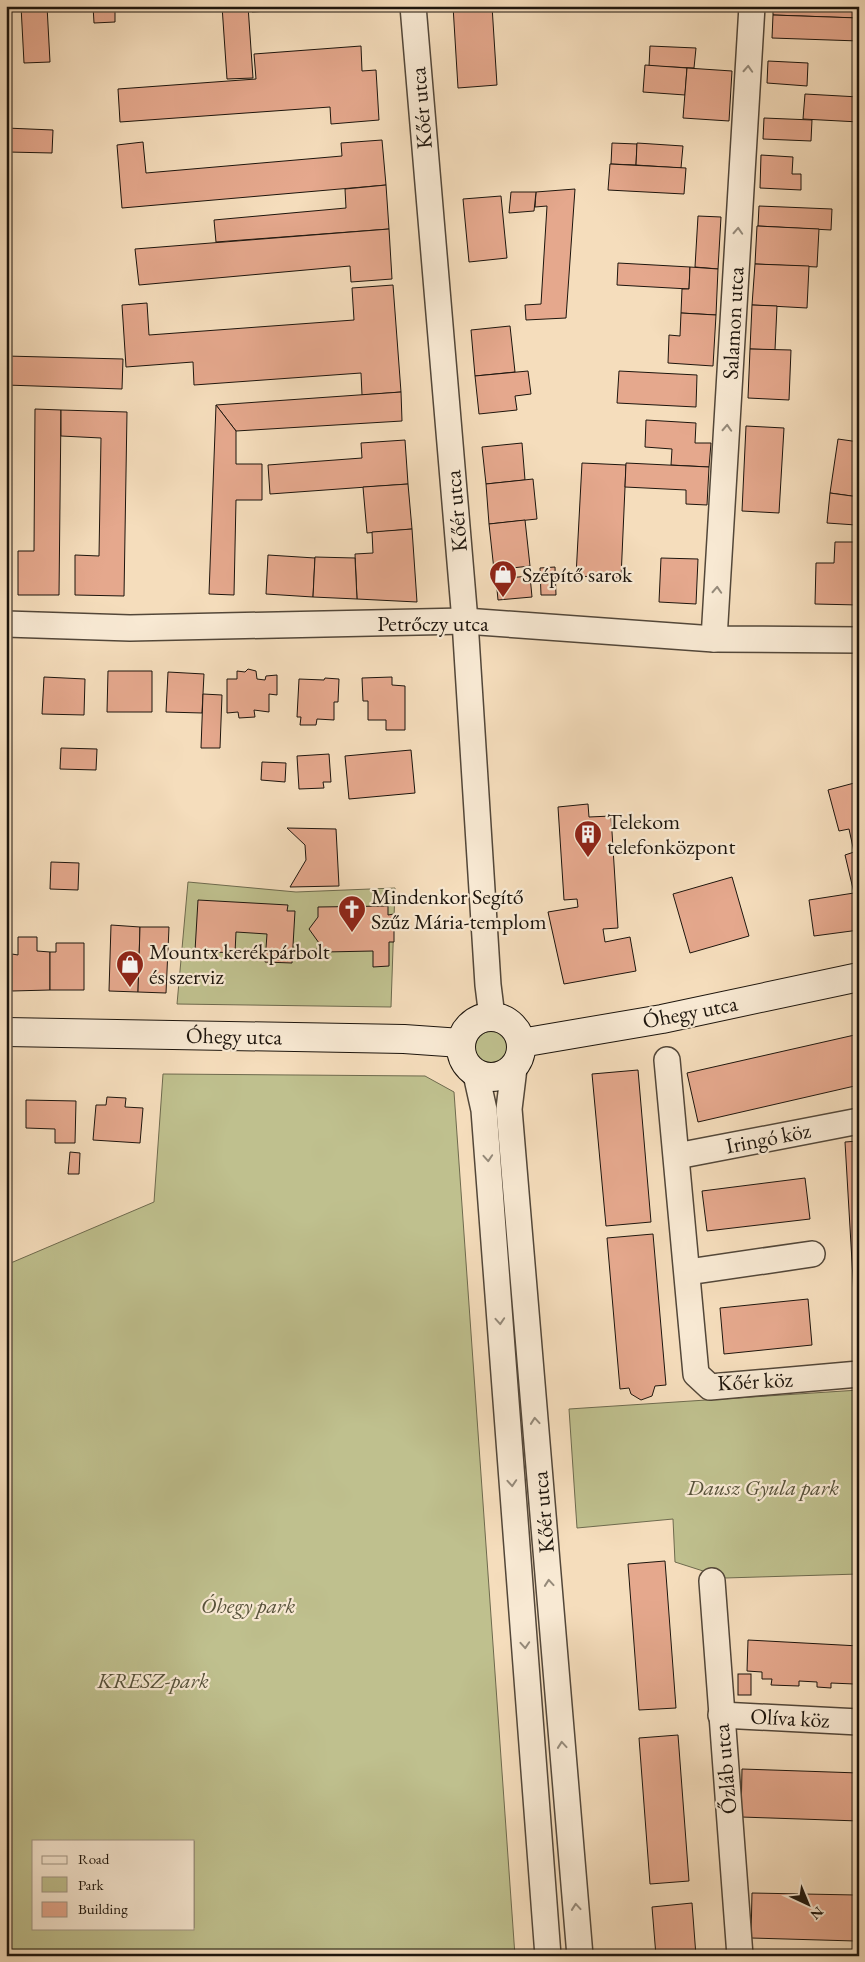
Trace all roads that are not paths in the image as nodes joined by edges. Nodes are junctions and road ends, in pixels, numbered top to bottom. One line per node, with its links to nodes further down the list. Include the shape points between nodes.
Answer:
1 (413, 6): 3 (street, Kőér utca)
2 (752, 6): 5 (street, Salamon utca, one-way to 2)
3 (465, 621): 4 (street, Petrőczy utca, via 130,628); 5 (street, Petrőczy utca); 8 (street, Kőér utca)
4 (6, 624)
5 (714, 639): 6 (street, Petrőczy utca)
6 (859, 640)
7 (859, 977): 11 (street, Óhegy utca, via 662,1019)
8 (492, 1017): 10 (street, via 478,1020 468,1027); 11 (street, via 515,1028)
9 (6, 1032): 10 (street, Óhegy utca, via 404,1039)
10 (461, 1043): 13 (street, via 467,1066)
11 (517, 1055): 13 (street, Óhegy utca, via 495,1078); 23 (street, Kőér utca, one-way to 11, via 509,1108)
12 (667, 1060): 15 (street, Kőér köz)
13 (476, 1074): 22 (street, Kőér utca, one-way to 22, via 484,1110)
14 (859, 1121): 15 (street, Iringó köz)
15 (677, 1156): 17 (street, Kőér köz)
16 (812, 1254): 17 (street)
17 (688, 1272): 18 (street, Kőér köz, via 696,1374 710,1387)
18 (859, 1374)
19 (712, 1581): 20 (street, Őzláb utca)
20 (721, 1715): 21 (street, Olíva köz); 24 (street, Őzláb utca)
21 (859, 1722)
22 (548, 1956)
23 (580, 1956)
24 (740, 1956)

